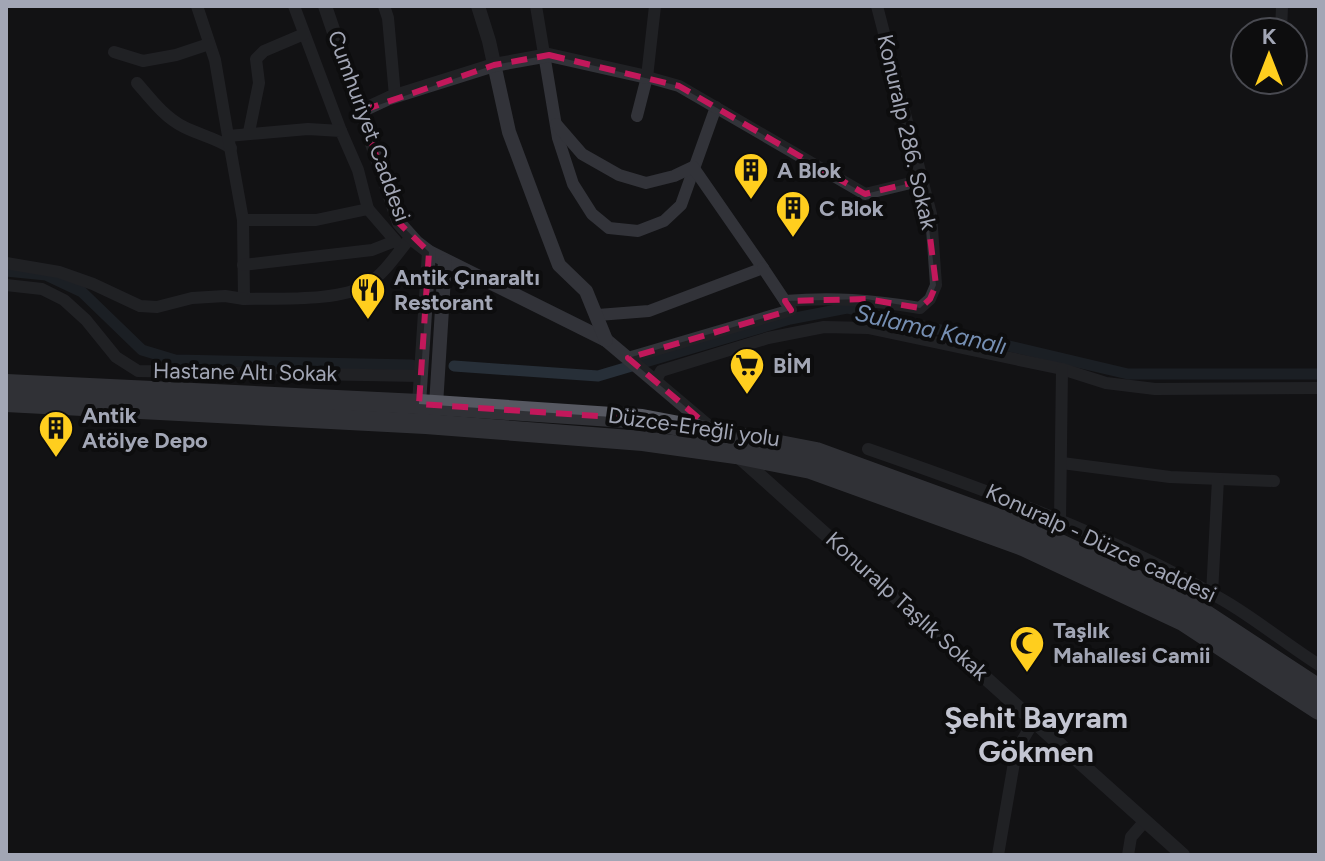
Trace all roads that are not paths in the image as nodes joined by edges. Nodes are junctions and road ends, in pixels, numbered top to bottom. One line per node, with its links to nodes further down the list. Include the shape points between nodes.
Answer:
1 (197, 6): 10 (street)
2 (294, 6): 9 (street)
3 (325, 6): 18 (street, Cumhuriyet Caddesi)
4 (384, 6): 16 (street)
5 (478, 6): 13 (street)
6 (536, 6): 12 (street)
7 (655, 6): 14 (street)
8 (877, 6): 25 (street, Konuralp 286. Sokak)
9 (304, 34): 21 (street); 22 (street, via 256,59 259,83)
10 (209, 44): 11 (street, via 143,61); 23 (street)
11 (114, 52)
12 (544, 56): 13 (street); 14 (street); 20 (street)
13 (494, 65): 16 (street); 37 (street, via 509,132 559,265 586,291)
14 (647, 77): 17 (street, via 679,86); 19 (street)
15 (137, 83): 23 (street, via 182,127)
16 (395, 96): 18 (street)
17 (716, 107): 24 (street); 25 (street, via 865,194)
18 (361, 111): 28 (street, Cumhuriyet Caddesi)
19 (637, 116)
20 (556, 124): 24 (street, via 582,154 619,175 646,183); 24 (street, via 573,184 592,214 609,228 638,231 664,221 681,205)
21 (341, 131): 22 (street); 26 (street)
22 (249, 132): 23 (street)
23 (230, 142): 27 (street)
24 (693, 167): 33 (street)
25 (923, 180): 36 (street, Konuralp 286. Sokak, via 936,285 920,308 866,299)
26 (368, 209): 27 (street, via 316,220); 28 (street)
27 (243, 220): 32 (street)
28 (403, 242): 29 (street, Cumhuriyet Caddesi); 32 (street); 35 (street, via 367,285 332,296)
29 (429, 252): 30 (street, Cumhuriyet Caddesi); 41 (street)
30 (445, 261): 38 (street, Cumhuriyet Caddesi); 46 (street)
31 (6, 263): 35 (street, via 59,272 140,306 192,298)
32 (243, 265): 35 (street)
33 (763, 268): 36 (street); 37 (street, via 649,311)
34 (6, 285): 41 (street, Hastane Altı Sokak, via 42,289 64,300 116,357 138,371)
35 (244, 299)
36 (785, 301): 39 (street, via 791,310)
37 (598, 315): 38 (street)
38 (606, 340): 39 (street, Cumhuriyet Caddesi)
39 (628, 358): 42 (street, Cumhuriyet Caddesi)
40 (1062, 369): 42 (street, via 868,328 824,327 661,371); 44 (street, via 1106,383 1155,389); 51 (street)
41 (421, 376): 46 (street)
42 (653, 381): 48 (street, Cumhuriyet Caddesi)
43 (6, 384): 46 (highway, Düzce-Ereğli yolu)
44 (1319, 388)
45 (6, 402): 47 (highway, Düzce-Ereğli yolu)
46 (428, 405): 47 (street); 48 (highway, Düzce-Ereğli yolu, via 642,419)
47 (426, 424): 50 (highway, Düzce-Ereğli yolu)
48 (715, 432): 57 (highway, Düzce-Ereğli yolu, via 816,452 1030,530 1191,605)
49 (868, 449): 54 (street, Konuralp - Düzce caddesi)
50 (736, 454): 58 (highway, Düzce-Ereğli yolu, via 811,469 1023,546 1183,621); 59 (street, Konuralp Taşlık Sokak)
51 (1062, 463): 52 (street); 54 (street)
52 (1218, 479): 53 (street); 55 (street)
53 (1274, 481)
54 (1060, 521): 55 (street, Konuralp - Düzce caddesi)
55 (1212, 594): 56 (street, Konuralp - Düzce caddesi)
56 (1319, 665)
57 (1319, 689)
58 (1319, 710)
59 (1034, 721): 60 (street, Konuralp Taşlık Sokak); 61 (street, via 1016,751)
60 (1145, 821): 62 (street, via 1131,837); 63 (street, Konuralp Taşlık Sokak)
61 (998, 855)
62 (1128, 855)
63 (1183, 855)

